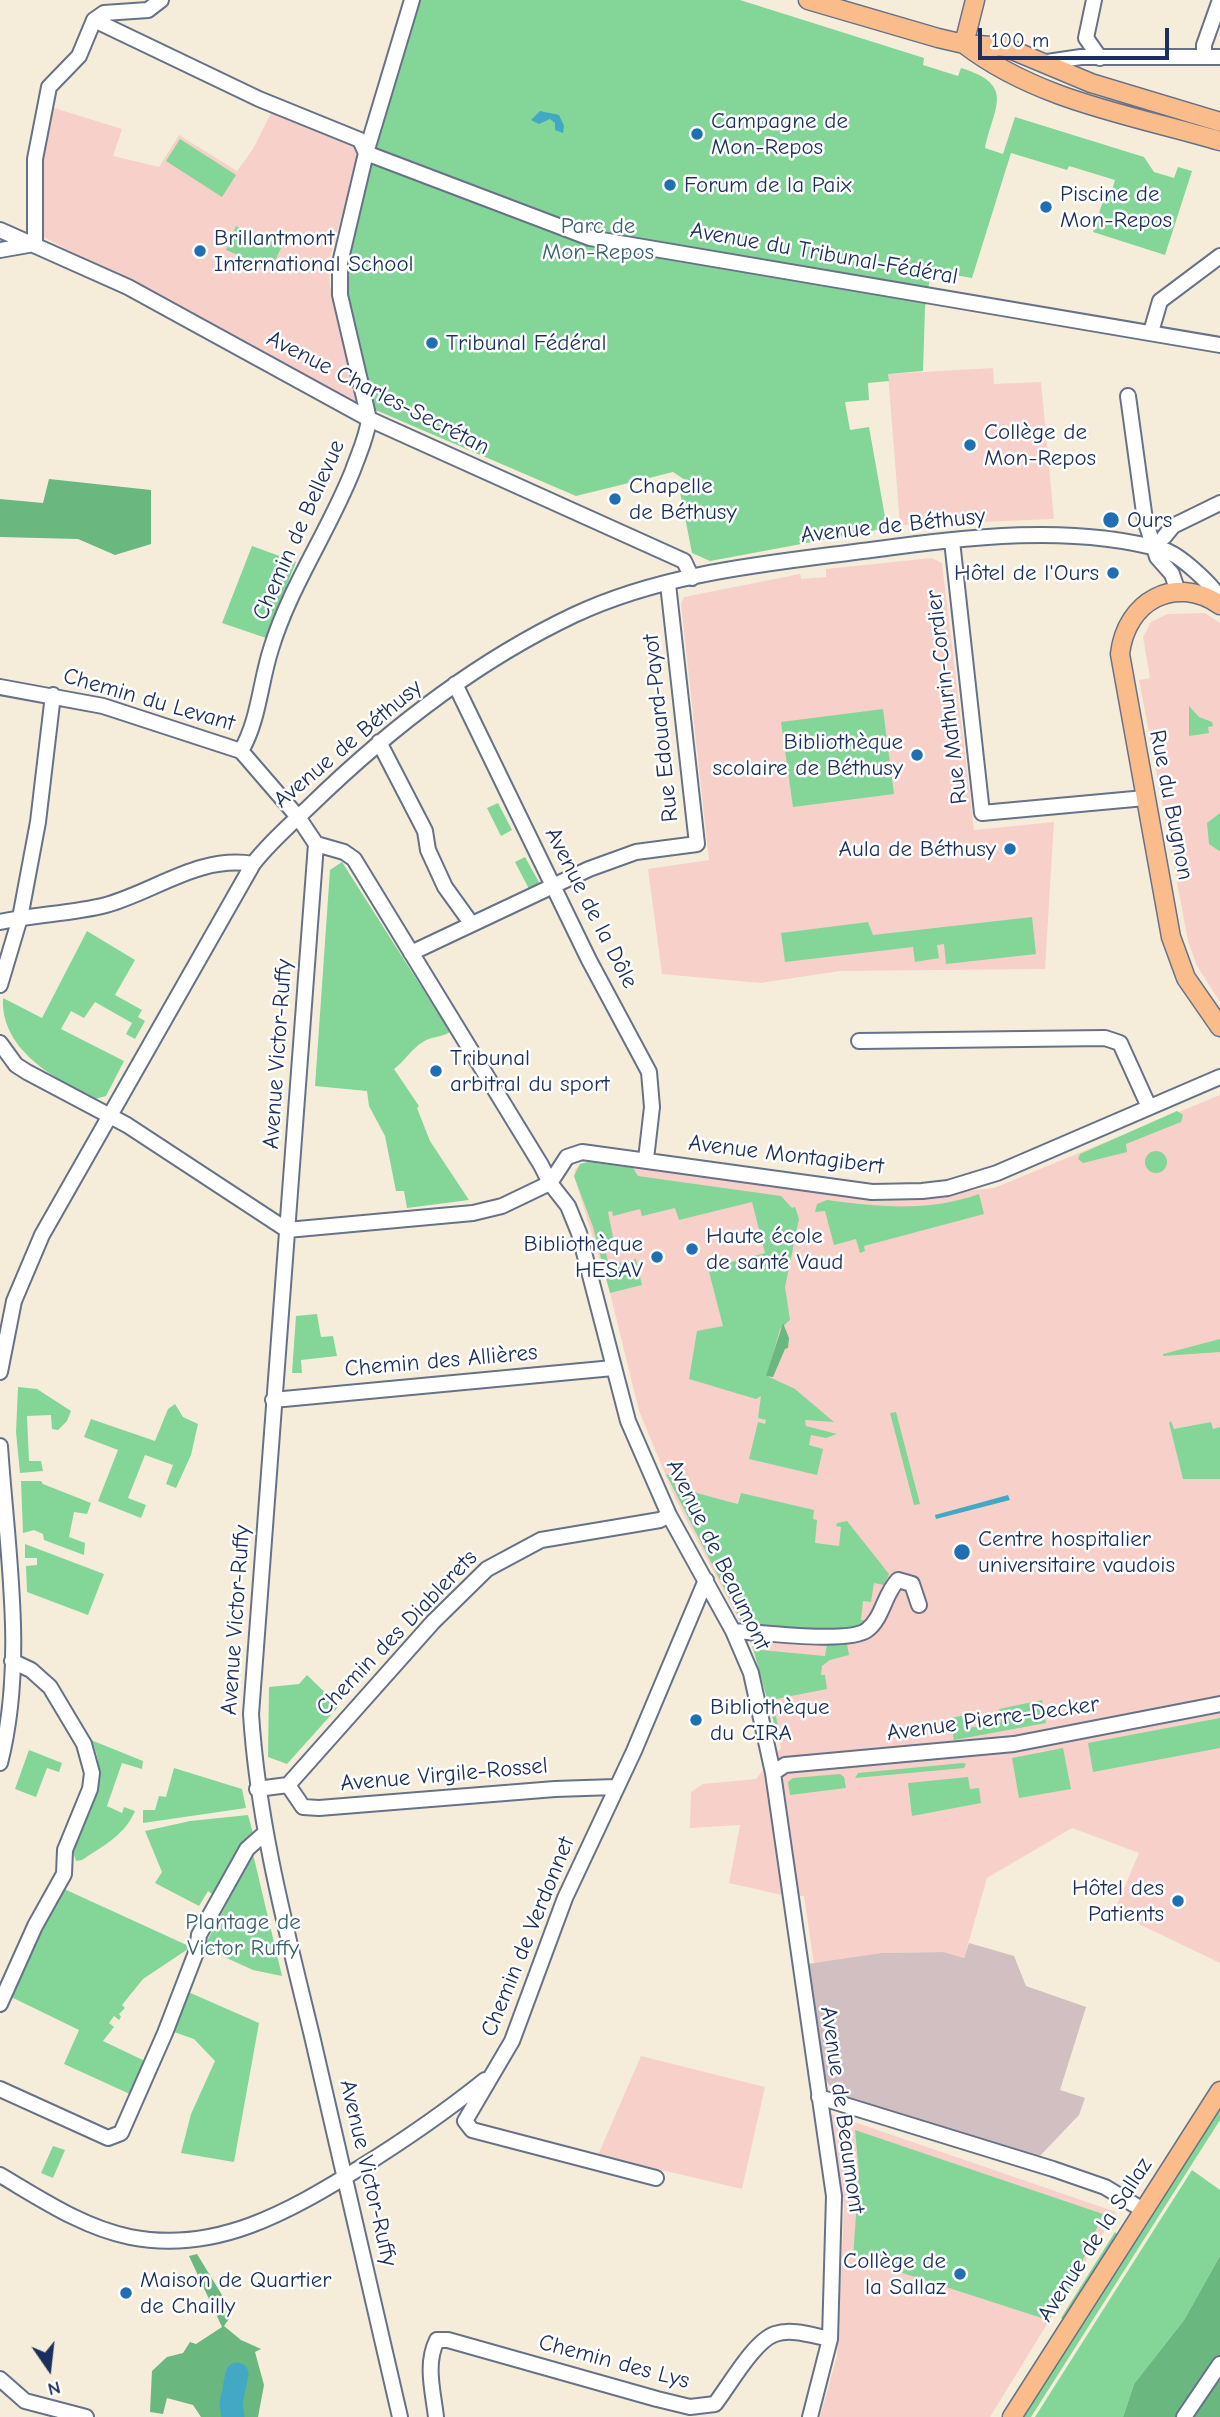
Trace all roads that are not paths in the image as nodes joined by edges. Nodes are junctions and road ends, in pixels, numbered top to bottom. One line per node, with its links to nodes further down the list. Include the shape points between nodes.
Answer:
1 (161, 0): 7 (street, via 148,10 104,13)
2 (412, 0): 15 (street, Chemin de Bellevue)
3 (808, 0): 8 (main road)
4 (975, 0): 8 (main road)
5 (1094, 0): 11 (street, via 1086,38)
6 (1220, 0): 9 (street, via 1204,45)
7 (94, 20): 15 (street, Avenue du Tribunal-Fédéral, via 259,99 360,141); 17 (street, via 79,56 49,88 35,159)
8 (964, 44): 12 (main road, via 998,45); 14 (main road, via 1036,87)
9 (1205, 57): 10 (street); 11 (street)
10 (1220, 57)
11 (1100, 58): 12 (street)
12 (1047, 62): 13 (main road, via 1091,83)
13 (1220, 122)
14 (1220, 141)
15 (366, 153): 20 (street, Avenue du Tribunal-Fédéral, via 590,238); 23 (street, Chemin de Bellevue, via 340,263 340,295)
16 (0, 230): 17 (street, Avenue Charles-Secrétan)
17 (35, 244): 18 (street); 23 (street, Avenue Charles-Secrétan, via 128,287)
18 (0, 250)
19 (1220, 256): 20 (street, via 1160,301)
20 (1151, 332): 21 (street, Avenue du Tribunal-Fédéral)
21 (1220, 345)
22 (1128, 396): 26 (street, via 1145,520)
23 (369, 419): 27 (street, Avenue Charles-Secrétan, via 684,561); 36 (street, Chemin de Bellevue, via 346,488 299,579 271,649)
24 (1220, 503): 26 (street, via 1172,526)
25 (952, 541): 26 (street, Avenue de Béthusy, via 1049,536); 27 (street, Avenue de Béthusy, via 768,563); 37 (street, Rue Mathurin-Cordier, via 982,813)
26 (1159, 543): 29 (street, via 1157,557 1172,574); 30 (street)
27 (692, 578): 28 (street, Avenue de Béthusy)
28 (668, 583): 32 (street, Avenue de Béthusy, via 572,616); 41 (street, Rue Edouard-Payot, via 697,844 636,852)
29 (1169, 594): 31 (main road, via 1205,595); 37 (main road, Rue du Bugnon, via 1142,607 1129,621 1120,654)
30 (1220, 599)
31 (1220, 605)
32 (456, 684): 35 (street, Avenue de Béthusy); 41 (street, Avenue de la Dôle)
33 (0, 687): 34 (street, Chemin du Levant)
34 (53, 695): 36 (street, Chemin du Levant, via 103,706); 42 (street, via 43,790)
35 (379, 742): 38 (street, Avenue de Béthusy); 44 (street, via 425,831 428,850 445,887)
36 (242, 751): 38 (street, Chemin du Levant)
37 (1145, 798): 47 (main road, Rue du Bugnon, via 1175,951 1192,989)
38 (298, 817): 39 (street); 40 (street, Avenue de Béthusy, via 271,840)
39 (316, 844): 45 (street, Avenue de Beaumont, via 354,859); 55 (street, Avenue Victor-Ruffy)
40 (253, 864): 42 (street, via 229,860 174,876 114,903); 52 (street, Avenue de Béthusy)
41 (554, 884): 44 (street); 53 (street, Avenue de la Dôle, via 649,1072 652,1107)
42 (20, 918): 43 (street); 46 (street)
43 (0, 922)
44 (471, 923): 45 (street)
45 (411, 953): 54 (street, Avenue de Beaumont)
46 (0, 985)
47 (1220, 1027)
48 (859, 1041): 51 (street, via 1105,1038 1120,1042)
49 (0, 1043): 52 (street, via 16,1065)
50 (1220, 1077): 51 (street, Avenue Montagibert)
51 (1149, 1107): 53 (street, Avenue Montagibert, via 997,1173 922,1191 872,1192)
52 (108, 1117): 55 (street); 57 (street, Avenue de Béthusy, via 20,1284)
53 (646, 1160): 54 (street, Avenue Montagibert, via 582,1152 566,1157)
54 (550, 1184): 55 (street, via 502,1206 472,1213); 56 (street, Avenue de Beaumont, via 568,1206 579,1233)
55 (287, 1230): 58 (street, Avenue Victor-Ruffy)
56 (613, 1368): 58 (street, Chemin des Allières); 60 (street, Avenue de Beaumont, via 628,1421)
57 (0, 1372)
58 (273, 1400): 70 (street, Avenue Victor-Ruffy, via 251,1714)
59 (0, 1446): 64 (street)
60 (669, 1515): 61 (street, Avenue de Beaumont); 68 (street, Chemin des Diablerets, via 541,1540 487,1569 433,1622)
61 (705, 1580): 63 (street, Avenue de Beaumont); 69 (street, Chemin de Verdonnet)
62 (919, 1605): 63 (street, via 912,1584 898,1580 874,1622 859,1635 839,1638)
63 (733, 1631): 67 (street, Avenue de Beaumont, via 751,1673)
64 (12, 1661): 66 (street, via 10,1724); 72 (street, via 32,1670 50,1687 84,1744 92,1773 65,1850 64,1874)
65 (1220, 1704): 67 (street, Avenue Pierre-Decker, via 1014,1744 791,1765)
66 (0, 1763)
67 (773, 1773): 76 (street, Avenue de Beaumont)
68 (288, 1785): 69 (street, Avenue Virgile-Rossel, via 303,1807 319,1808); 70 (street)
69 (615, 1787): 73 (street, Chemin de Verdonnet, via 565,1898)
70 (257, 1789): 71 (street, Avenue Victor-Ruffy)
71 (265, 1833): 74 (street, via 247,1849 198,1935 197,1950 165,2033 121,2133 108,2138); 78 (street, Avenue Victor-Ruffy)
72 (0, 2004)
73 (498, 2070): 78 (street, via 426,2127); 79 (street, Chemin de Verdonnet, via 466,2116 467,2127)
74 (0, 2089)
75 (1220, 2091): 80 (main road, Avenue de la Sallaz)
76 (819, 2097): 80 (street, via 1105,2187); 81 (street, Avenue de Beaumont, via 834,2196)
77 (0, 2175): 78 (street, via 95,2227 155,2241 206,2238 257,2225)
78 (346, 2177): 85 (street, Avenue Victor-Ruffy)
79 (656, 2178)
80 (1143, 2210): 88 (main road, Avenue de la Sallaz)
81 (830, 2339): 86 (street, Chemin des Lys, via 776,2333 762,2341 715,2404 690,2407 437,2340 430,2353); 87 (street, Avenue de Beaumont)
82 (1220, 2364): 89 (street)
83 (0, 2379): 84 (street, via 18,2398)
84 (86, 2417)
85 (400, 2417)
86 (436, 2417)
87 (810, 2417)
88 (1012, 2417)
89 (1184, 2417)

